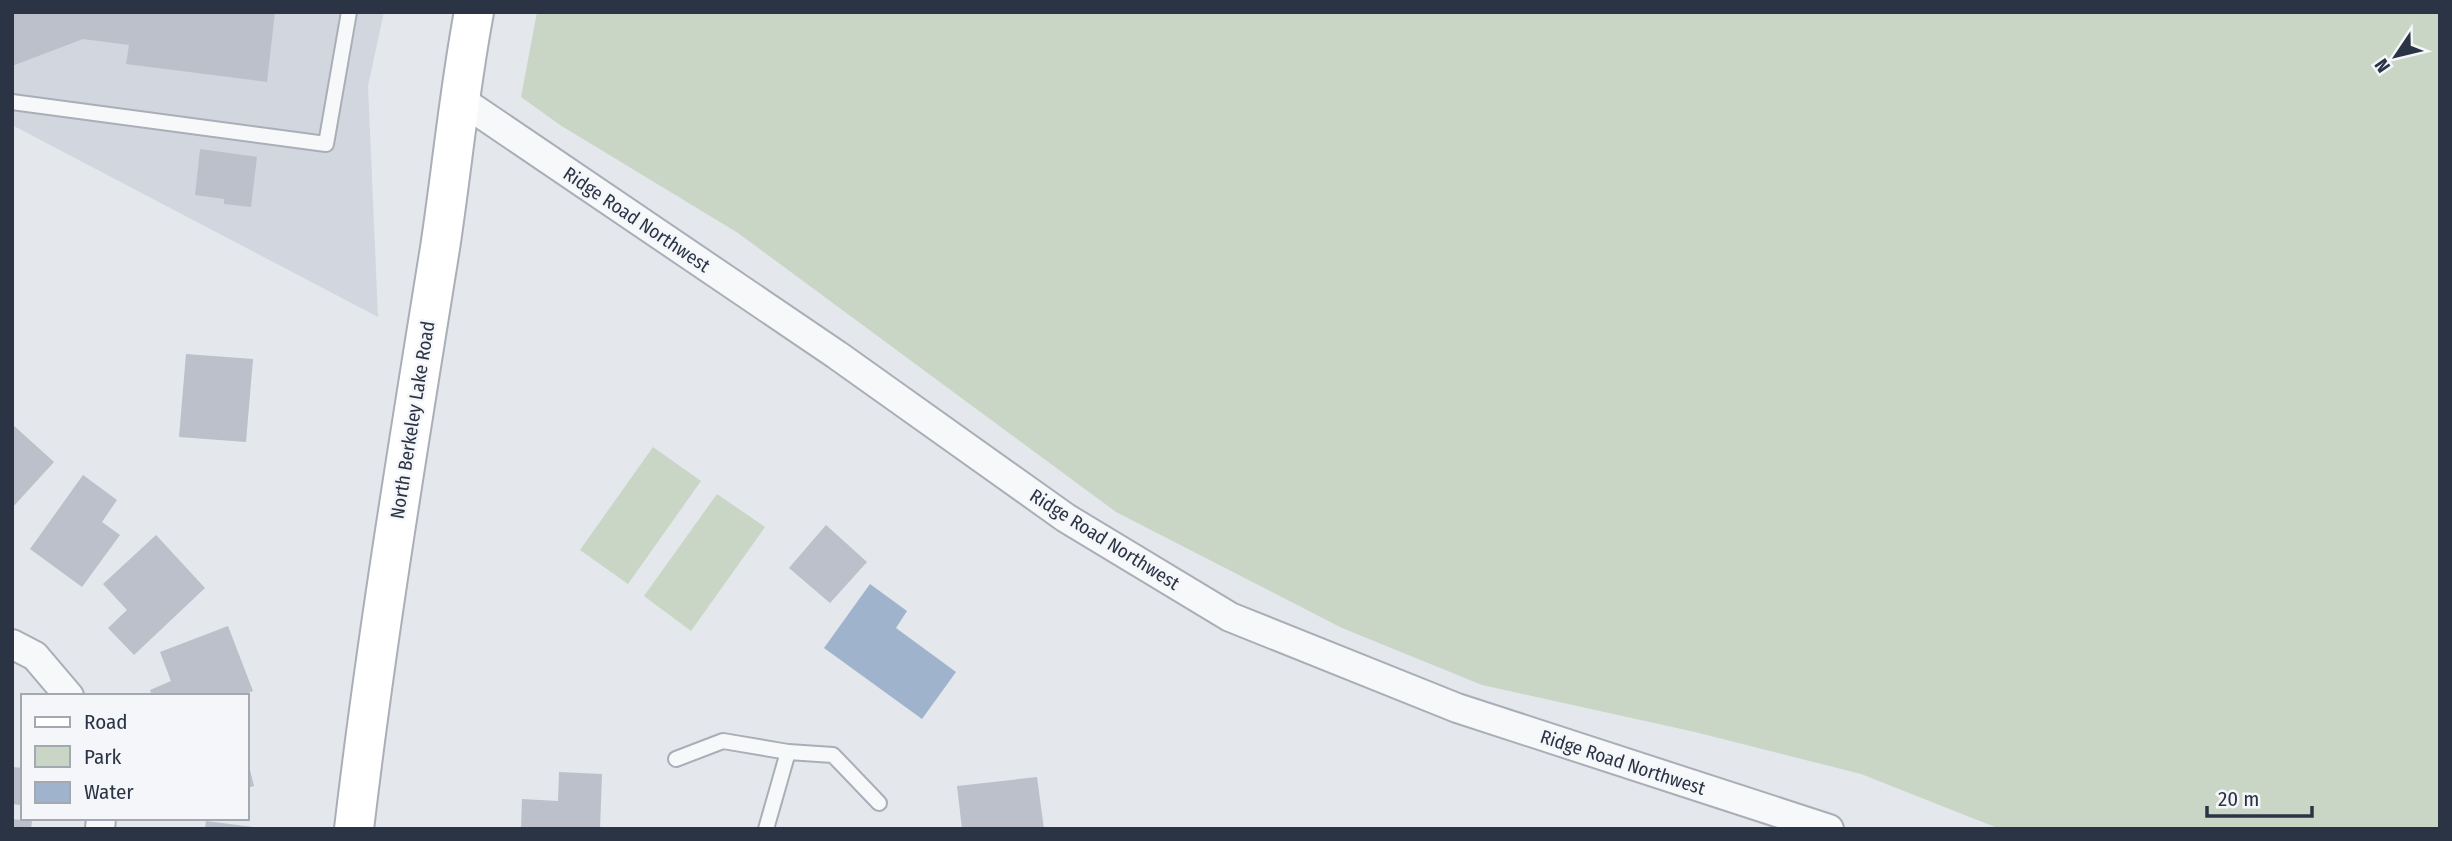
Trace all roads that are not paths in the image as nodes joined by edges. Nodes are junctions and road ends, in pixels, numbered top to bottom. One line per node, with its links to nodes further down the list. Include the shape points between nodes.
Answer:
1 (349, 12): 4 (lane, via 326,144)
2 (474, 12): 3 (street, North Berkeley Lake Road)
3 (458, 98): 10 (street, North Berkeley Lake Road, via 448,194 374,657); 12 (street, Ridge Road Northwest, via 826,347 1066,518 1230,617 1457,708)
4 (12, 102)
5 (12, 644): 6 (street, via 35,656)
6 (67, 694)
7 (788, 752): 8 (lane, via 723,741); 9 (lane, via 833,755); 11 (lane)
8 (676, 759)
9 (879, 803)
10 (354, 829)
11 (766, 829)
12 (1829, 829)

